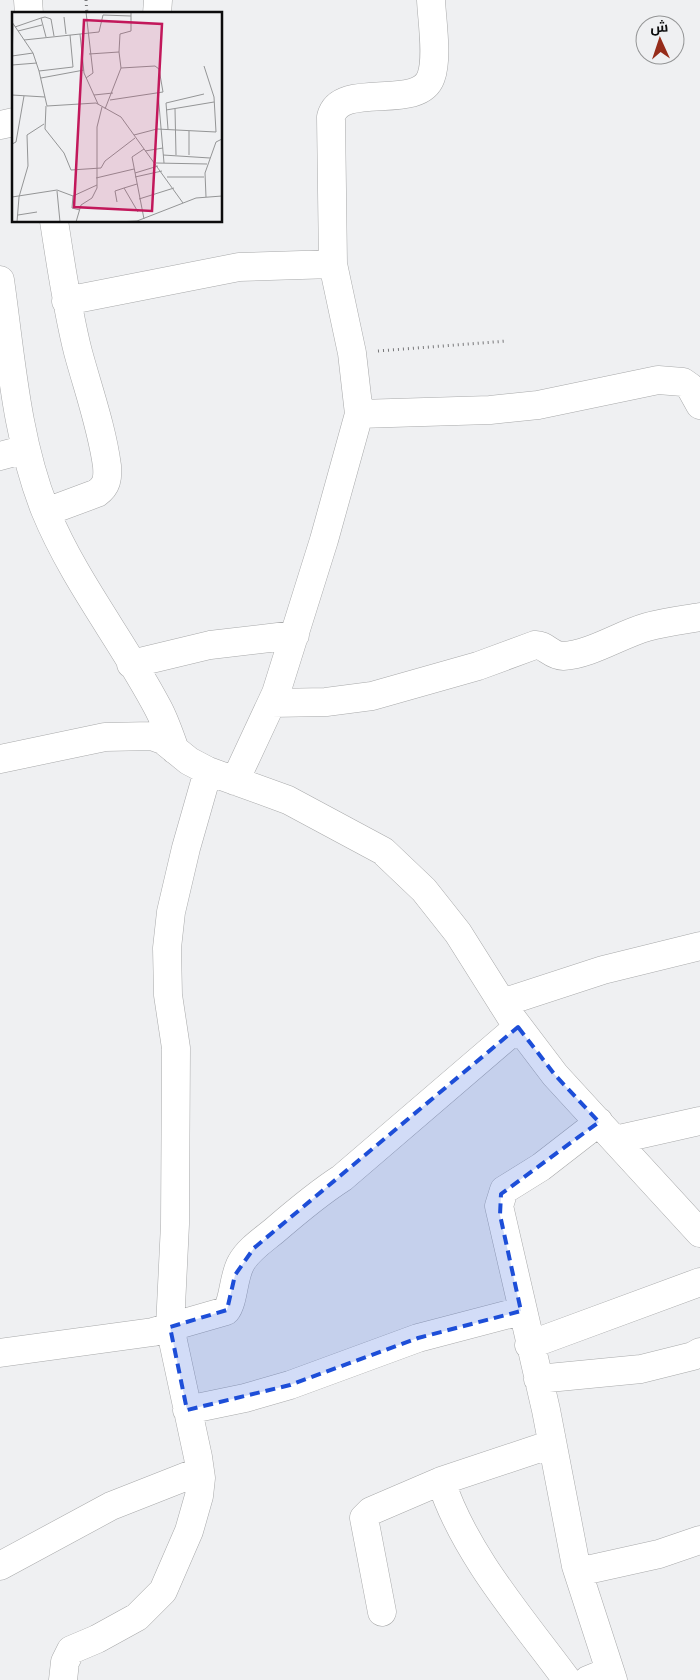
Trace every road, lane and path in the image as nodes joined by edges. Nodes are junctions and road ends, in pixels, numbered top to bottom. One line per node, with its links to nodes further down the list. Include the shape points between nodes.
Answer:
1 (431, 0): 3 (street, via 433,58 429,83 411,92 342,101 333,110)
2 (54, 222): 5 (street)
3 (333, 264): 5 (street, via 239,267); 7 (street)
4 (0, 280): 10 (street)
5 (66, 302): 12 (street, via 107,466 107,480 104,488 97,492)
6 (508, 341): 7 (path)
7 (352, 353): 9 (street)
8 (700, 405): 9 (street, via 683,382 658,380 538,405 490,410)
9 (359, 414): 14 (street)
10 (26, 449): 11 (street); 12 (street)
11 (0, 456)
12 (46, 512): 15 (street, via 83,584)
13 (699, 619): 16 (street, via 646,627 586,651 562,656 535,645 478,666 372,696 326,702)
14 (295, 635): 15 (street, via 210,645); 16 (street)
15 (131, 664): 17 (street, via 158,709)
16 (272, 703): 20 (street)
17 (175, 750): 18 (street, via 152,736 132,735 105,737); 19 (street)
18 (0, 759)
19 (208, 771): 20 (street); 29 (street, via 175,894 167,948 168,995 176,1057)
20 (236, 781): 22 (street, via 288,800 383,851 424,890 458,932)
21 (700, 946): 22 (street, via 603,970)
22 (502, 1003): 23 (street)
23 (518, 1027): 25 (street, via 555,1075); 29 (street, via 349,1172 313,1197 254,1248 235,1275 228,1309)
24 (700, 1121): 25 (street)
25 (607, 1131): 26 (street); 28 (street, via 501,1194 500,1215)
26 (700, 1233)
27 (700, 1282): 30 (street)
28 (522, 1311): 30 (street); 34 (street, via 418,1338 290,1385)
29 (170, 1327): 32 (street); 34 (street)
30 (529, 1345): 33 (street)
31 (700, 1352): 33 (street, via 641,1369)
32 (0, 1353)
33 (538, 1378): 35 (street)
34 (187, 1410): 36 (street)
35 (552, 1444): 37 (street); 40 (street)
36 (200, 1471): 39 (street, via 111,1506); 43 (street, via 199,1496 189,1531 163,1591 137,1617 70,1650)
37 (441, 1481): 41 (street, via 371,1511 364,1518); 44 (street, via 466,1536 512,1606)
38 (700, 1540): 40 (street, via 659,1554)
39 (0, 1566)
40 (578, 1572): 42 (street)
41 (382, 1612)
42 (604, 1677)
43 (63, 1680)
44 (567, 1680)

